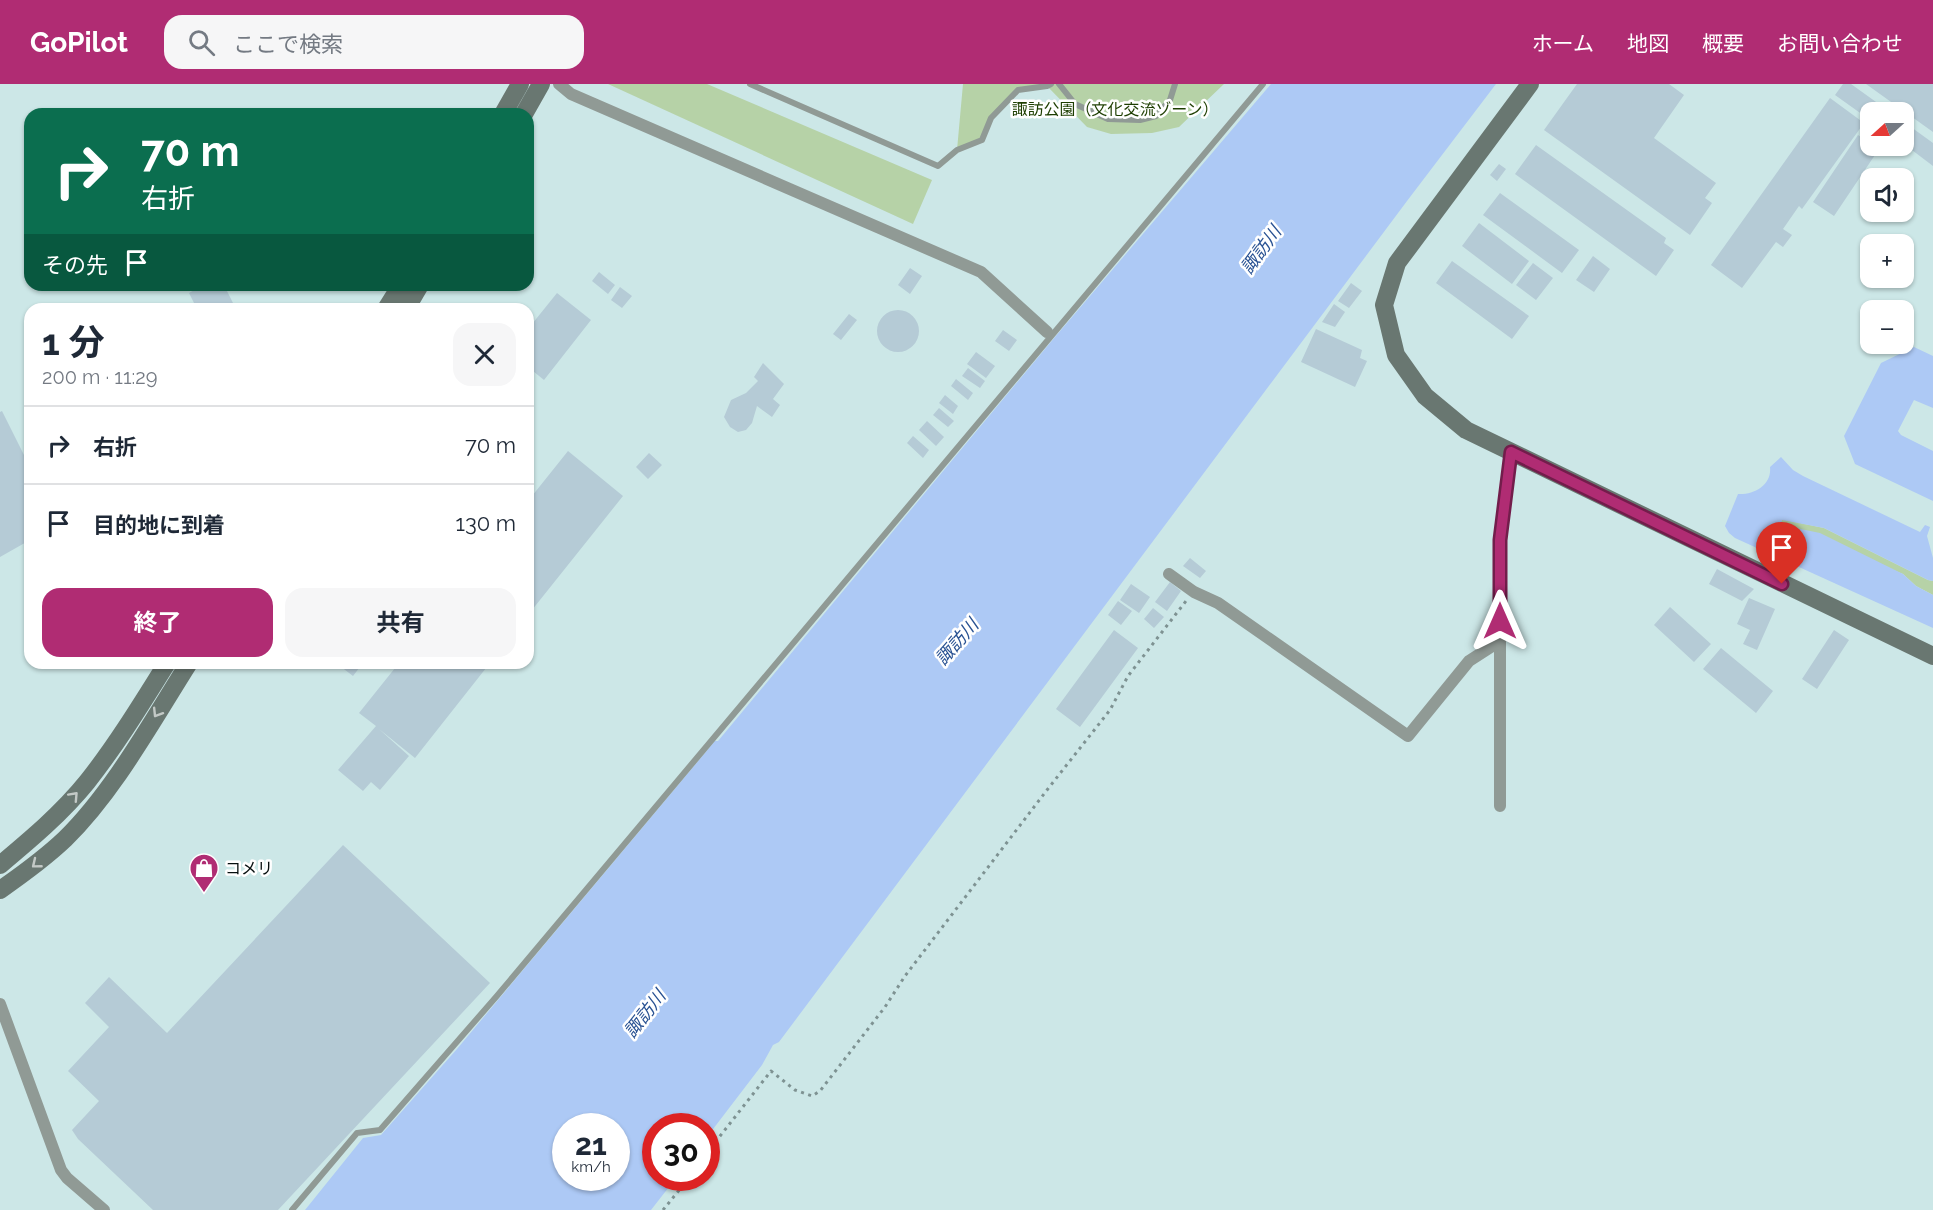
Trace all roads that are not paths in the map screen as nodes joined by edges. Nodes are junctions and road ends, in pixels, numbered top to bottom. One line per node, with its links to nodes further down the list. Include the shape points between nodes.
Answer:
1 (520, 84): 11 (street)
2 (541, 84): 12 (street)
3 (559, 84): 13 (street, via 571,94 981,272)
4 (750, 84): 10 (lane, via 938,166 957,150 982,140 991,118)
5 (1051, 84): 10 (lane)
6 (1059, 84): 7 (lane, via 1075,104 1092,112 1108,119 1140,120 1156,116 1170,100)
7 (1175, 84)
8 (1263, 84): 25 (lane, via 496,997 380,1130 357,1133)
9 (1530, 84): 14 (street, via 1397,263 1384,304 1396,355 1425,396 1466,430)
10 (1018, 87)
11 (506, 108)
12 (527, 108)
13 (1047, 332)
14 (1511, 452): 16 (street, via 1500,540); 17 (street)
15 (1169, 574): 16 (street, via 1218,603 1408,736 1469,661)
16 (1500, 641): 20 (street)
17 (1933, 656)
18 (163, 669): 21 (street, one-way to 18, via 39,833 86,783)
19 (185, 669): 22 (street, one-way to 22, via 99,798 66,837)
20 (1500, 806)
21 (0, 864)
22 (0, 890)
23 (0, 1004): 24 (street, via 61,1170)
24 (104, 1210)
25 (292, 1210)

